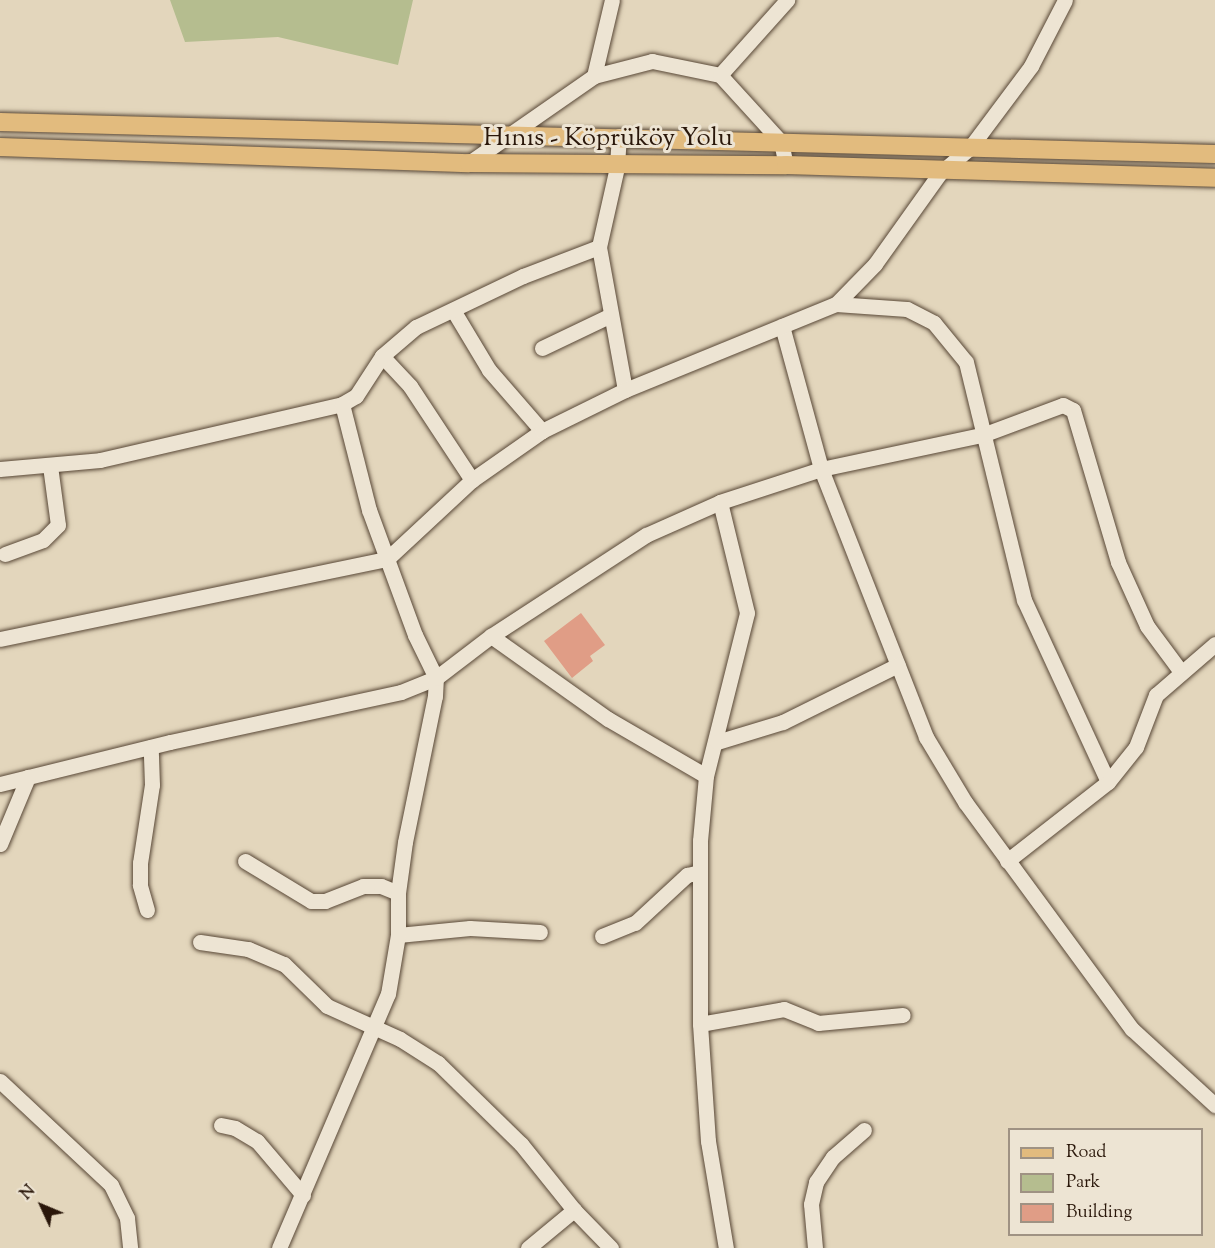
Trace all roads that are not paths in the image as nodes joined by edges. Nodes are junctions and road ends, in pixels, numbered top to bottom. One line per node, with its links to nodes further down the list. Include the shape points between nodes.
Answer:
1 (612, 0): 5 (street)
2 (788, 0): 4 (street)
3 (1065, 0): 11 (street, via 1031,66)
4 (720, 75): 5 (street, via 652,61); 9 (street)
5 (594, 76): 7 (street)
6 (0, 122): 7 (main road, Hınıs - Köprüköy Yolu)
7 (513, 134): 8 (main road, Hınıs - Köprüköy Yolu); 13 (street)
8 (618, 136): 9 (main road, Hınıs - Köprüköy Yolu); 15 (street)
9 (781, 142): 11 (main road, Hınıs - Köprüköy Yolu); 14 (street)
10 (0, 147): 13 (main road, Hınıs - Köprüköy Yolu)
11 (969, 149): 12 (main road, Hınıs - Köprüköy Yolu); 16 (street)
12 (1215, 154)
13 (469, 164): 15 (main road, Hınıs - Köprüköy Yolu)
14 (786, 165): 15 (main road, Hınıs - Köprüköy Yolu); 16 (main road, Hınıs - Köprüköy Yolu)
15 (617, 167): 18 (street)
16 (940, 173): 17 (main road, Hınıs - Köprüköy Yolu); 19 (street, via 875,264)
17 (1215, 178)
18 (599, 247): 20 (street, via 523,276); 21 (street)
19 (836, 304): 22 (street); 28 (street, via 907,309 934,323 966,362)
20 (453, 310): 24 (street, via 416,327); 27 (street, via 489,370)
21 (611, 315): 23 (street); 25 (street)
22 (782, 326): 25 (street); 31 (street)
23 (542, 348)
24 (382, 356): 26 (street, via 366,385); 32 (street, via 410,386)
25 (625, 390): 27 (street)
26 (342, 404): 29 (street, via 100,460); 35 (street, via 369,510)
27 (542, 431): 32 (street)
28 (986, 434): 31 (street); 40 (street, via 1059,406 1070,408 1118,562 1147,626); 46 (street, via 1024,600)
29 (50, 466): 30 (street); 34 (street, via 58,525 43,540)
30 (0, 469)
31 (821, 469): 33 (street); 39 (street)
32 (472, 480): 35 (street)
33 (720, 502): 36 (street, via 646,535); 42 (street, via 747,614)
34 (4, 554)
35 (387, 559): 37 (street); 41 (street, via 415,635)
36 (491, 636): 41 (street); 44 (street, via 608,719)
37 (0, 639)
38 (1215, 644): 40 (street)
39 (898, 665): 42 (street, via 783,722); 50 (street, via 926,737)
40 (1180, 672): 46 (street, via 1156,694 1136,747)
41 (436, 678): 43 (street, via 401,692); 52 (street, via 431,728)
42 (717, 742): 44 (street)
43 (151, 747): 45 (street); 53 (street, via 152,785 140,863 140,885)
44 (706, 776): 51 (street)
45 (28, 777): 47 (street); 48 (street)
46 (1108, 782): 50 (street)
47 (0, 784)
48 (0, 844)
49 (245, 861): 52 (street, via 311,901 325,901 363,886 381,886)
50 (1007, 861): 62 (street, via 1132,1029)
51 (700, 872): 56 (street, via 687,875 635,923); 59 (street)
52 (398, 893): 55 (street)
53 (147, 910)
54 (540, 932): 55 (street, via 470,928)
55 (398, 934): 60 (street, via 394,966)
56 (602, 936)
57 (200, 942): 60 (street, via 248,949 284,964 327,1006)
58 (903, 1015): 59 (street, via 818,1023 784,1009)
59 (700, 1024): 71 (street, via 708,1141)
60 (376, 1028): 65 (street); 66 (street, via 418,1050 459,1082 520,1144)
61 (0, 1081): 67 (street, via 111,1185 127,1218)
62 (1215, 1106)
63 (221, 1125): 65 (street, via 257,1141)
64 (864, 1130): 72 (street, via 833,1156 816,1182 811,1204)
65 (303, 1195): 68 (street)
66 (574, 1210): 69 (street); 70 (street)
67 (130, 1248)
68 (279, 1248)
69 (528, 1248)
70 (611, 1248)
71 (726, 1248)
72 (815, 1248)

